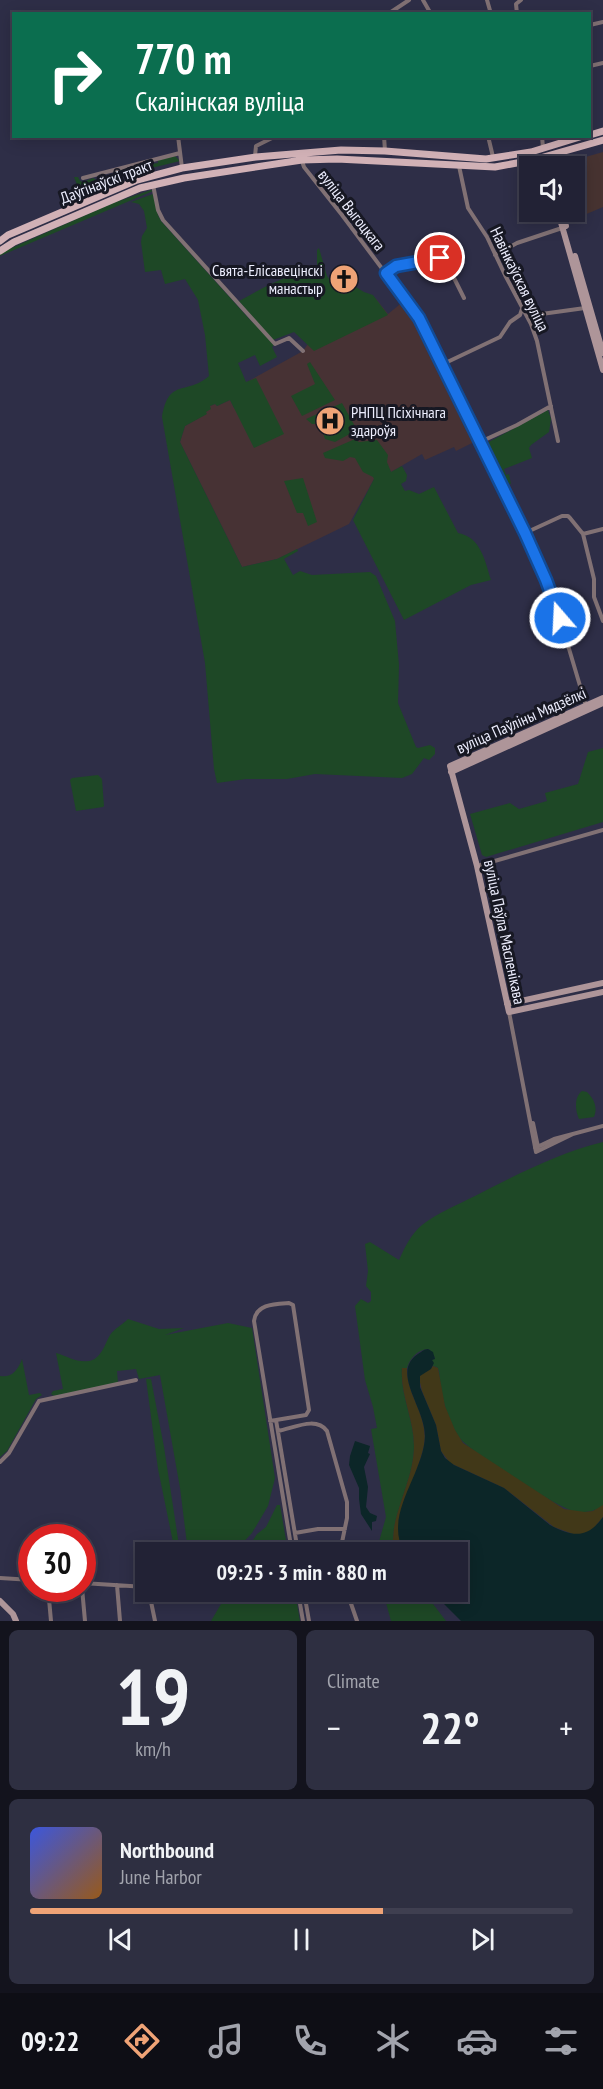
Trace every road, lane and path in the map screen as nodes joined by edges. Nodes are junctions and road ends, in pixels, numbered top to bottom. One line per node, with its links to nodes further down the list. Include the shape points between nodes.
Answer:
1 (409, 0): 2 (street)
2 (391, 12)
3 (178, 138): 14 (street)
4 (272, 138): 17 (street, via 254,149)
5 (384, 138): 13 (street)
6 (489, 138): 18 (street)
7 (542, 138): 12 (street)
8 (577, 138): 12 (main road, Даўгінаўскі тракт)
9 (591, 138): 11 (main road)
10 (603, 140): 11 (main road, Даўгінаўскі тракт)
11 (593, 143): 16 (main road, Даўгінаўскі тракт)
12 (543, 149): 15 (main road); 18 (main road, Даўгінаўскі тракт)
13 (385, 151): 17 (main road, Даўгінаўскі тракт, via 341,150); 18 (main road, Даўгінаўскі тракт)
14 (180, 153): 23 (street); 24 (street)
15 (544, 156)
16 (561, 156)
17 (256, 157): 21 (main road); 23 (main road, Даўгінаўскі тракт)
18 (493, 158)
19 (302, 160): 21 (main road, Даўгінаўскі тракт); 22 (main road, Даўгінаўскі тракт, via 360,159); 33 (street, вуліца Выгоцкага)
20 (519, 165): 22 (main road, Даўгінаўскі тракт)
21 (257, 166): 25 (main road, Даўгінаўскі тракт)
22 (459, 166): 32 (street, Навінкаўская вуліца, via 468,208)
23 (182, 168): 26 (main road, Даўгінаўскі тракт, via 137,180)
24 (83, 178)
25 (153, 184): 26 (main road, Даўгінаўскі тракт); 41 (street, Даўгінаўскі тракт, via 163,220 275,344 289,338)
26 (60, 218): 30 (main road, Даўгінаўскі тракт); 31 (main road, Даўгінаўскі тракт)
27 (561, 222): 29 (street)
28 (563, 222): 42 (street)
29 (562, 227): 32 (street); 36 (street)
30 (0, 241)
31 (0, 251)
32 (495, 255): 35 (street, Навінкаўская вуліца)
33 (386, 273): 34 (street, via 396,266 440,258); 43 (street, вуліца Выгоцкага, via 419,318)
34 (464, 298)
35 (522, 308): 37 (street); 38 (street, Навінкаўская вуліца)
36 (586, 308): 39 (street); 44 (street)
37 (520, 315): 38 (street); 43 (street, via 500,337)
38 (526, 316): 39 (street); 40 (street, Навінкаўская вуліца)
39 (533, 316): 40 (street)
40 (531, 324): 45 (street, Навінкаўская вуліца)
41 (303, 351)
42 (603, 353)
43 (441, 365): 47 (street, вуліца Выгоцкага)
44 (603, 370)
45 (551, 406): 46 (street, Навінкаўская вуліца); 47 (street)
46 (558, 441)
47 (479, 442): 49 (street, вуліца Выгоцкага)
48 (603, 529): 50 (street)
49 (525, 533): 50 (street, via 565,515); 54 (street, вуліца Выгоцкага, via 556,605)
50 (583, 534): 51 (street, via 594,579 594,597)
51 (603, 621)
52 (603, 698): 54 (street, вуліца Паўліны Мядзёлкі)
53 (603, 704): 54 (street, вуліца Паўліны Мядзёлкі)
54 (587, 708): 55 (street, вуліца Паўліны Мядзёлкі)
55 (451, 769): 57 (street, вуліца Паўла Масленікава)
56 (603, 830): 57 (street)
57 (477, 866): 60 (street, вуліца Паўла Масленікава)
58 (603, 983): 60 (street)
59 (603, 992): 61 (street)
60 (507, 1004): 61 (street, вуліца Паўла Масленікава)
61 (509, 1012): 62 (street, вуліца Паўла Масленікава, via 537,1150 554,1139)
62 (603, 1126)
63 (136, 1380): 67 (street, via 39,1401)
64 (276, 1420): 65 (street); 65 (street, via 309,1412 293,1305 287,1303 259,1309 254,1317); 66 (street)
65 (270, 1421): 70 (street)
66 (278, 1431): 68 (street, via 314,1423 325,1429 347,1502); 69 (street)
67 (0, 1462)
68 (345, 1529): 69 (street); 72 (street)
69 (295, 1533): 71 (street)
70 (290, 1542)
71 (296, 1542)
72 (342, 1542)
73 (0, 1578): 74 (street)
74 (18, 1579)
75 (96, 1584): 76 (street)
76 (117, 1585): 77 (street); 88 (street)
77 (135, 1586)
78 (0, 1601): 85 (street)
79 (49, 1602): 86 (street)
80 (83, 1602): 87 (street)
81 (151, 1602): 89 (street)
82 (300, 1602): 90 (street)
83 (306, 1602): 91 (street)
84 (350, 1602): 92 (street)
85 (16, 1621)
86 (51, 1621)
87 (85, 1621)
88 (120, 1621)
89 (154, 1621)
90 (303, 1621)
91 (309, 1621)
92 (357, 1621)

